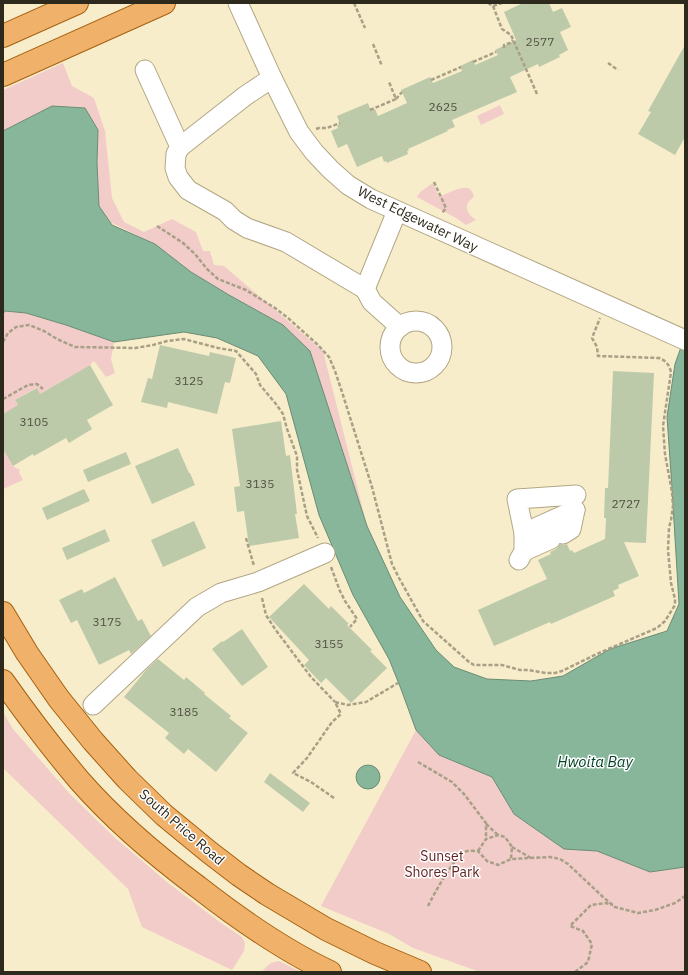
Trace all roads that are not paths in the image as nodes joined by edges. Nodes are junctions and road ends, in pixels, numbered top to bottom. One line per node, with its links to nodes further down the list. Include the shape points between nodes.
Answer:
1 (77, 3): 4 (main road)
2 (164, 3): 6 (main road)
3 (238, 3): 7 (street, West Edgewater Way)
4 (3, 36)
5 (145, 70): 8 (street)
6 (3, 75)
7 (272, 78): 8 (street); 9 (street, West Edgewater Way, via 299,132 330,170 348,185)
8 (180, 147): 10 (street, via 176,154 175,168 188,190 226,211 247,228 286,242)
9 (397, 211): 10 (street); 12 (street, West Edgewater Way)
10 (365, 289): 11 (street, via 372,302)
11 (400, 327)
12 (682, 339)
13 (576, 496): 14 (street, via 517,499)
14 (522, 548): 14 (street, via 575,510 571,529)
15 (325, 553): 18 (street, via 259,581 221,592 196,607)
16 (3, 613): 20 (main road, South Price Road, via 58,699 127,779 164,815 267,894 375,953)
17 (3, 681): 19 (main road, via 38,730 79,780 133,834 218,903 278,943)
18 (94, 705)
19 (330, 972)
20 (420, 972)

